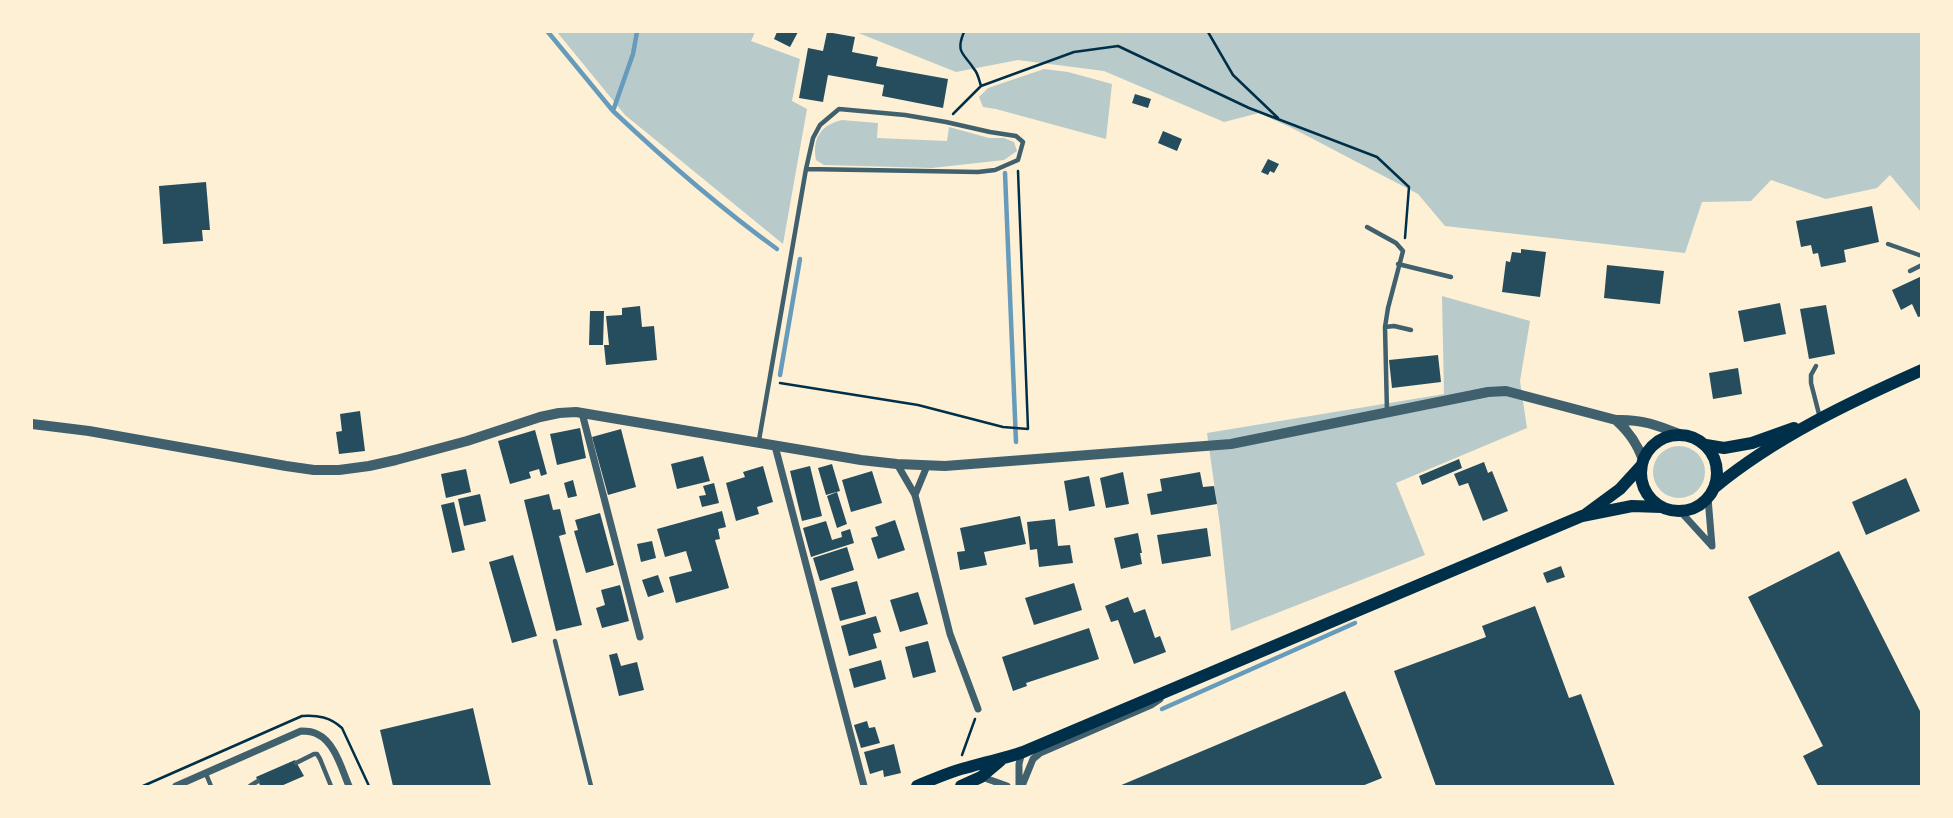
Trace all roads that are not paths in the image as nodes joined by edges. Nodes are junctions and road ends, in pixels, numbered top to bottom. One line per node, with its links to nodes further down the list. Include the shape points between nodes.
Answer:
1 (806, 169): 1 (lane, via 995,170 1017,160 1023,142 1016,136 946,122 839,109 820,125); 19 (lane)
2 (1367, 227): 5 (lane, via 1400,245 1403,251)
3 (1888, 244): 4 (lane)
4 (1922, 256)
5 (1398, 264): 8 (lane); 9 (lane)
6 (1922, 265): 7 (lane)
7 (1910, 271)
8 (1451, 278)
9 (1385, 327): 10 (lane); 14 (lane)
10 (1411, 330)
11 (1816, 366): 16 (lane, via 1811,375)
12 (1922, 370): 16 (main road)
13 (582, 413): 17 (street, via 540,417 369,466 314,470); 19 (street, via 682,426); 30 (street)
14 (1387, 413): 15 (street, via 1506,391); 24 (street, via 1231,444)
15 (1616, 420): 18 (street, via 1634,419); 22 (street, via 1638,445)
16 (1817, 420): 20 (main road, via 1752,443 1724,448); 25 (main road, via 1730,474)
17 (32, 424)
18 (1679, 434): 20 (main road); 22 (main road, via 1657,441)
19 (759, 444): 21 (street)
20 (1706, 445): 25 (main road, via 1717,464)
21 (775, 446): 23 (street, via 836,451); 46 (street)
22 (1642, 463): 27 (main road, via 1645,489); 29 (main road, via 1620,489)
23 (897, 464): 24 (street); 26 (street)
24 (927, 466): 26 (street)
25 (1712, 492): 28 (main road, via 1696,507); 28 (street, via 1712,546)
26 (915, 495): 33 (street, via 950,634)
27 (1661, 507): 28 (main road); 29 (main road, via 1632,506)
28 (1681, 511)
29 (1583, 516): 32 (main road)
30 (640, 638)
31 (555, 641): 45 (lane)
32 (1180, 687): 34 (main road); 50 (street, via 1151,705 1040,753)
33 (978, 709)
34 (1023, 752): 35 (main road); 50 (street)
35 (1000, 761): 38 (main road); 47 (main road, via 951,772)
36 (296, 763): 43 (lane, via 317,754)
37 (206, 773): 40 (street); 41 (lane); 44 (street, via 301,731 315,732 332,749)
38 (981, 777): 48 (main road); 49 (street)
39 (258, 781): 42 (lane)
40 (176, 786)
41 (211, 786)
42 (250, 786)
43 (331, 786)
44 (349, 786)
45 (591, 786)
46 (864, 786)
47 (917, 786)
48 (961, 786)
49 (1007, 786)
50 (1021, 786)

